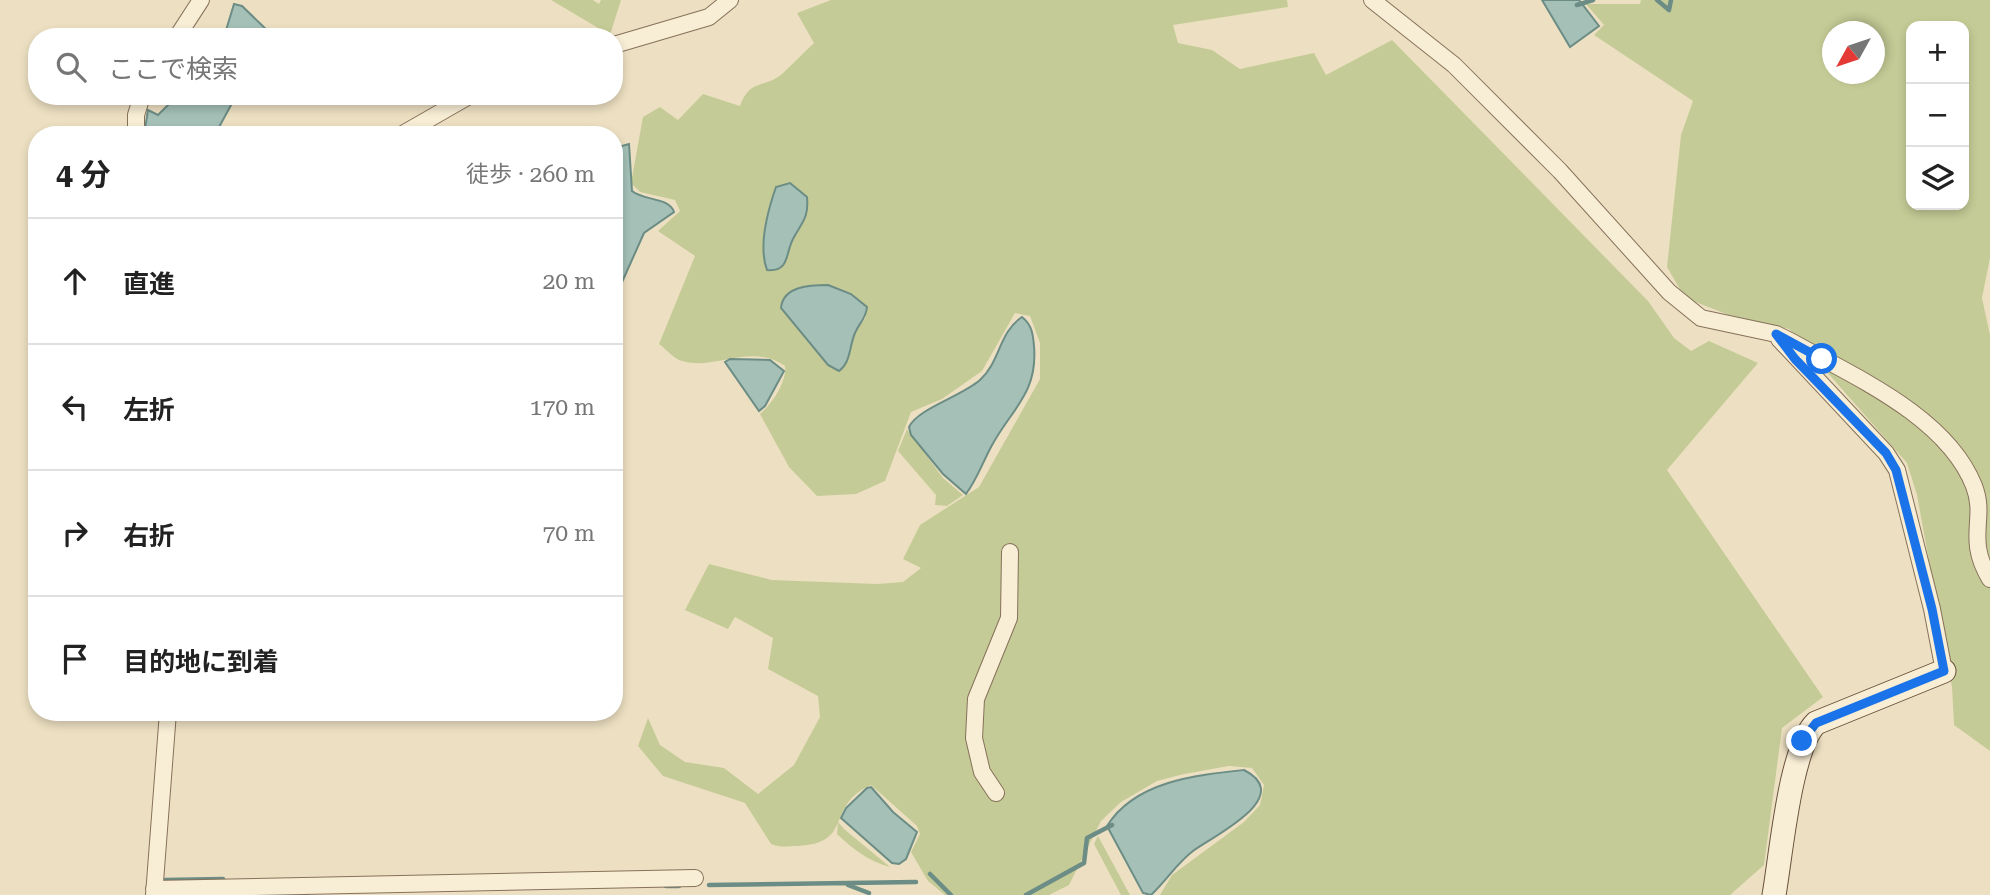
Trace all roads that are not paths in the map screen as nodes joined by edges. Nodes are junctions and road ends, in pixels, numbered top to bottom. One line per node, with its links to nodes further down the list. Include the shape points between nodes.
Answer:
1 (201, 0): 4 (street)
2 (730, 0): 5 (street, via 709,16)
3 (1372, 0): 10 (street, via 1454,65 1560,171 1669,292 1702,318)
4 (183, 28)
5 (623, 42)
6 (139, 105): 8 (street)
7 (453, 105): 9 (street)
8 (136, 126)
9 (417, 126)
10 (1776, 334): 12 (street, via 1935,429 1975,487 1976,544 1979,562); 13 (street, via 1886,453 1896,470)
11 (1010, 552): 15 (street, via 1009,618 976,699 977,760)
12 (1990, 579)
13 (1944, 671): 18 (street, via 1816,723 1808,732 1799,754)
14 (167, 721): 17 (street)
15 (996, 793)
16 (695, 878): 17 (street)
17 (154, 892)
18 (1774, 895)

